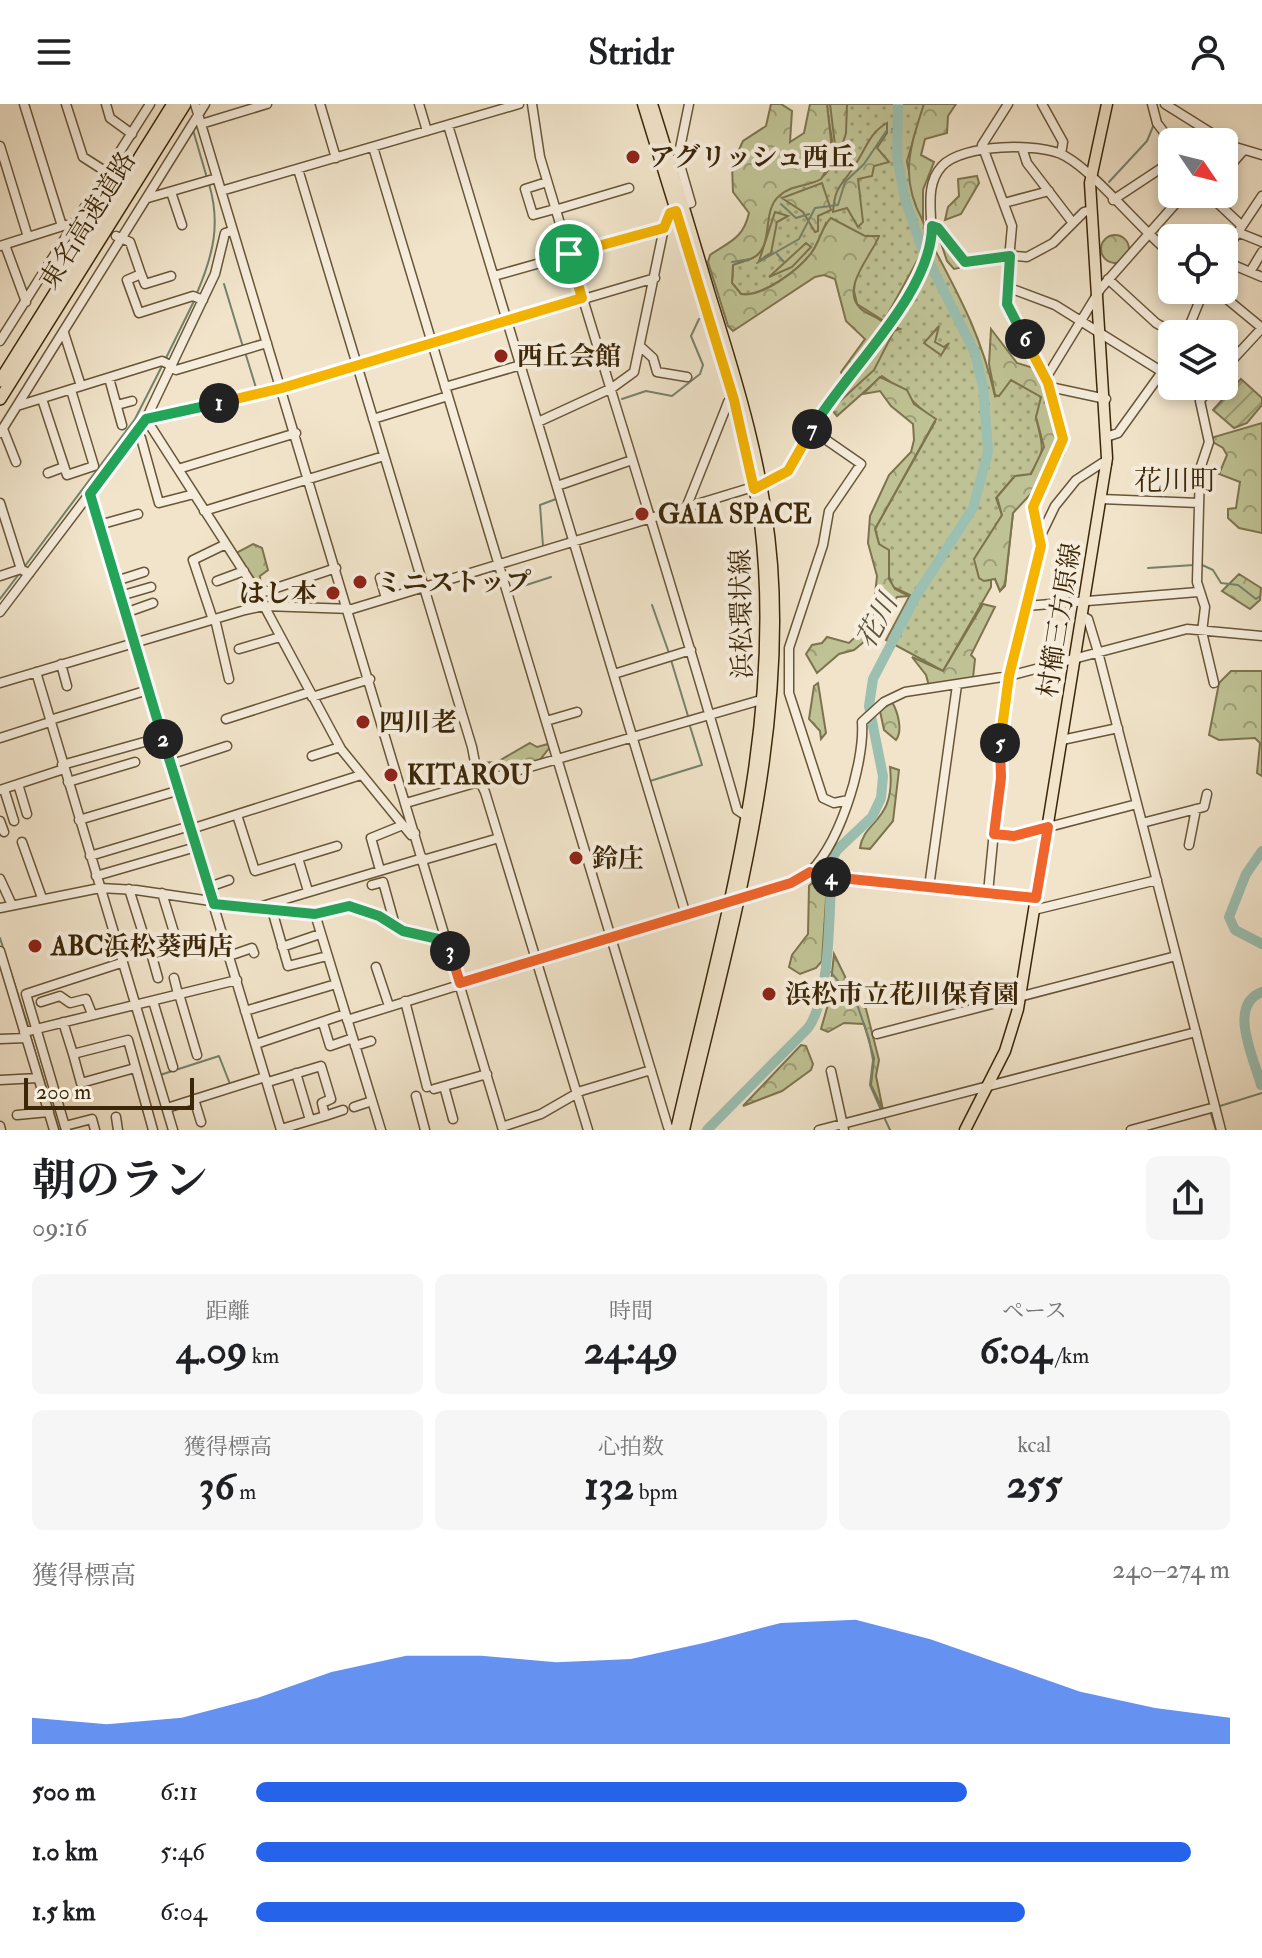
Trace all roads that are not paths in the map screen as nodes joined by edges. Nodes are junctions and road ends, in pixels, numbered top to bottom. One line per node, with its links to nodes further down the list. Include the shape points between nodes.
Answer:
1 (24, 104): 60 (street)
2 (66, 104): 39 (street, via 83,157)
3 (106, 104): 26 (street, via 110,118)
4 (150, 104): 26 (street)
5 (195, 104): 21 (street)
6 (205, 104): 21 (street)
7 (267, 104): 21 (street)
8 (320, 104): 36 (street)
9 (419, 104): 25 (street)
10 (519, 104): 22 (street)
11 (532, 104): 42 (street)
12 (643, 104): 51 (main road, 浜松環状線)
13 (652, 104): 51 (main road, 浜松環状線)
14 (689, 104): 51 (street, via 678,158 691,203)
15 (1008, 104): 31 (street)
16 (1042, 104): 33 (street, via 1063,142)
17 (1107, 104): 40 (main road, 村櫛三方原線)
18 (1152, 104): 23 (street)
19 (1165, 104): 24 (street)
20 (180, 106): 107 (highway, 東名高速道路); 114 (highway, 東名高速道路)
21 (197, 122): 41 (street); 48 (street)
22 (448, 125): 25 (street); 79 (street)
23 (1161, 128)
24 (1199, 128)
25 (427, 131): 28 (street)
26 (132, 134): 39 (street)
27 (0, 146): 67 (street)
28 (373, 147): 36 (street); 97 (street)
29 (1022, 148): 31 (street); 33 (street); 45 (street)
30 (1238, 149): 32 (street)
31 (983, 151): 50 (street); 61 (street, via 953,157 937,172 930,191)
32 (1243, 151): 34 (street); 35 (street)
33 (1061, 154): 40 (street)
34 (1262, 155)
35 (1238, 157)
36 (336, 158): 37 (street)
37 (298, 169): 44 (street); 102 (street)
38 (1158, 169): 49 (street)
39 (108, 173): 56 (street)
40 (1091, 178): 49 (street); 55 (main road, 村櫛三方原線)
41 (213, 180): 44 (street); 46 (street)
42 (547, 182): 54 (street); 54 (street, via 525,189 533,215)
43 (629, 188): 54 (street)
44 (221, 191): 65 (street)
45 (1049, 191): 50 (street); 58 (street)
46 (171, 192): 48 (street); 59 (street)
47 (1262, 196): 64 (street)
48 (148, 198): 68 (street)
49 (1113, 200): 66 (street)
50 (1004, 203): 74 (street, via 1012,226)
51 (680, 208): 63 (street, via 670,213); 117 (main road, 浜松環状線); 140 (main road, 浜松環状線, via 743,401)
52 (1171, 208): 66 (street)
53 (1220, 208): 64 (street)
54 (555, 209): 73 (street)
55 (1091, 210): 58 (street); 84 (main road, 村櫛三方原線)
56 (81, 217): 57 (street); 62 (street)
57 (90, 222)
58 (1073, 223): 74 (street, via 1036,254)
59 (182, 225)
60 (62, 226): 62 (street); 67 (street)
61 (932, 226): 74 (street, via 965,262); 126 (street, via 923,263 878,342)
62 (74, 228): 87 (street)
63 (664, 228): 73 (street); 81 (street)
64 (1239, 229): 69 (street)
65 (232, 231): 85 (street, via 225,233 219,262); 96 (street)
66 (1148, 234): 70 (street); 82 (street)
67 (28, 237): 71 (street)
68 (119, 237): 77 (street, via 130,242); 93 (street)
69 (1262, 242)
70 (1158, 243)
71 (3, 245): 87 (street)
72 (1262, 252): 76 (street)
73 (569, 254): 79 (street); 86 (street)
74 (1010, 256): 83 (street)
75 (1238, 267): 76 (street)
76 (1250, 272): 80 (street)
77 (141, 274): 78 (street, via 145,284); 85 (street, via 127,280 139,313)
78 (171, 276)
79 (494, 276): 89 (street)
80 (1262, 277)
81 (655, 278): 86 (street); 98 (street)
82 (1108, 279): 84 (street); 91 (street)
83 (1007, 287): 90 (street); 108 (street, via 1011,315)
84 (1097, 293): 90 (street); 94 (main road, 村櫛三方原線)
85 (199, 298): 100 (street)
86 (582, 298): 89 (street); 111 (street)
87 (26, 302): 95 (street)
88 (1233, 304): 92 (street)
89 (507, 320): 97 (street); 101 (street)
90 (1080, 320): 94 (street); 108 (street)
91 (1158, 324)
92 (1262, 328): 99 (street)
93 (64, 333): 109 (street); 121 (street)
94 (1101, 333): 103 (street); 116 (main road, 村櫛三方原線)
95 (0, 341)
96 (267, 343): 100 (street, via 176,370); 110 (street)
97 (432, 343): 102 (street); 113 (street)
98 (641, 347): 104 (street, via 653,358 657,372); 111 (street, via 634,372)
99 (1238, 354)
100 (169, 365): 105 (street); 123 (street)
101 (521, 365): 113 (street); 124 (street)
102 (357, 366): 110 (street); 122 (street)
103 (1158, 369)
104 (687, 377)
105 (109, 378): 109 (street); 120 (street)
106 (1158, 378): 130 (street, via 1118,433)
107 (0, 381)
108 (1048, 383): 116 (street); 151 (street, via 1063,439 1034,504)
109 (81, 386): 112 (street)
110 (282, 388): 123 (street); 128 (street)
111 (610, 389): 124 (street); 132 (street)
112 (71, 390): 115 (street); 135 (street, via 94,466 67,475)
113 (447, 392): 122 (street); 154 (street)
114 (0, 399)
115 (42, 399): 121 (street); 135 (street)
116 (1106, 399): 130 (main road, 村櫛三方原線)
117 (734, 400): 140 (main road, 浜松環状線); 146 (street, via 728,402)
118 (1202, 400): 145 (street, via 1209,442 1200,469)
119 (132, 401): 120 (street)
120 (117, 405): 125 (street)
121 (17, 406): 127 (street)
122 (373, 419): 131 (street)
123 (147, 420): 129 (street); 136 (street)
124 (538, 422): 139 (street)
125 (122, 425)
126 (812, 430): 140 (street, via 792,466); 197 (street, via 861,464 829,511 823,545 790,640)
127 (1, 431): 133 (street)
128 (296, 433): 136 (street); 138 (street)
129 (136, 434): 141 (street); 142 (street, via 159,503)
130 (1109, 436): 134 (main road, 村櫛三方原線)
131 (384, 456): 138 (street); 164 (street)
132 (632, 460): 139 (street); 149 (street)
133 (16, 462)
134 (1107, 464): 143 (main road, 村櫛三方原線); 151 (street, via 1076,480)
135 (64, 467): 137 (street)
136 (178, 469): 142 (street)
137 (48, 473)
138 (309, 479): 147 (street); 155 (street)
139 (557, 486): 152 (street)
140 (758, 488): 146 (street); 199 (main road, 浜松環状線, via 774,589)
141 (90, 494): 150 (street); 157 (street)
142 (194, 494): 147 (street)
143 (1101, 499): 145 (street); 170 (main road, 村櫛三方原線)
144 (0, 503): 157 (street)
145 (1199, 503): 165 (street)
146 (690, 508): 149 (street)
147 (204, 511): 153 (street)
148 (138, 514): 150 (street)
149 (649, 520): 152 (street); 183 (street)
150 (99, 525): 161 (street)
151 (1041, 535): 172 (street)
152 (574, 542): 154 (street); 188 (street)
153 (226, 544): 156 (street); 177 (street, via 193,560)
154 (499, 565): 164 (street); 204 (street)
155 (336, 568): 166 (street); 173 (street)
156 (244, 571): 162 (street); 166 (street)
157 (25, 572): 159 (street); 174 (street)
158 (144, 572): 161 (street)
159 (0, 576)
160 (380, 578): 168 (street)
161 (116, 581): 167 (street)
162 (217, 581)
163 (151, 587): 167 (street)
164 (424, 587): 168 (street); 219 (street)
165 (1198, 592): 170 (street); 178 (street, via 1205,607)
166 (258, 594): 171 (street)
167 (120, 596): 175 (street)
168 (386, 598): 173 (street)
169 (153, 603): 175 (street)
170 (1084, 603): 172 (street); 176 (main road, 村櫛三方原線)
171 (264, 606): 173 (street); 177 (street); 180 (street)
172 (1026, 606): 189 (street)
173 (349, 609): 191 (street)
174 (0, 612)
175 (125, 613): 181 (street)
176 (1082, 616): 184 (street, via 1088,619); 185 (main road, 村櫛三方原線)
177 (214, 620): 181 (street); 190 (street)
178 (1203, 628): 179 (street); 184 (street); 193 (street)
179 (1262, 636)
180 (280, 637): 182 (street); 198 (street)
181 (134, 643): 186 (street); 196 (street)
182 (239, 649)
183 (691, 650): 188 (street); 201 (street)
184 (1098, 652): 185 (street); 205 (street)
185 (1075, 658): 189 (street); 209 (main road, 村櫛三方原線)
186 (61, 664): 187 (street); 195 (street)
187 (36, 672): 192 (street); 203 (street)
188 (614, 674): 206 (street)
189 (1009, 676): 194 (street); 240 (street)
190 (229, 679)
191 (370, 679): 198 (street); 225 (street)
192 (0, 683)
193 (1214, 683)
194 (957, 685): 224 (street, via 905,692 864,720); 257 (street)
195 (67, 686)
196 (148, 690): 203 (street); 207 (street)
197 (789, 693): 199 (street); 224 (street, via 823,798 834,803)
198 (311, 695): 202 (street); 211 (street)
199 (768, 696): 201 (street); 230 (main road, 浜松環状線); 265 (main road, 浜松環状線, via 759,793)
200 (577, 712): 204 (street)
201 (710, 713): 206 (street); 230 (street, via 737,810)
202 (226, 719)
203 (50, 721): 208 (street); 216 (street)
204 (546, 721): 213 (street)
205 (1118, 728): 209 (street); 226 (street)
206 (632, 736): 213 (street); 273 (street)
207 (162, 737): 215 (street); 216 (street)
208 (0, 738)
209 (1062, 740): 237 (main road, 村櫛三方原線)
210 (227, 746): 215 (street)
211 (340, 747): 212 (street); 217 (street)
212 (312, 756)
213 (557, 759): 219 (street); 276 (street)
214 (135, 762): 218 (street)
215 (172, 764): 222 (street)
216 (63, 767): 218 (street); 220 (street)
217 (361, 775): 229 (street); 235 (street)
218 (68, 782): 231 (street)
219 (480, 782): 225 (street); 241 (street)
220 (18, 784): 221 (street); 228 (street)
221 (1, 789): 233 (street)
222 (180, 790): 231 (street); 236 (street)
223 (1207, 794): 227 (street, via 1204,807)
224 (848, 800): 250 (street)
225 (406, 803): 239 (street)
226 (1137, 804): 234 (street); 237 (street)
227 (1196, 809): 234 (street); 243 (street)
228 (27, 814)
229 (237, 815): 236 (street); 247 (street, via 255,871)
230 (746, 816): 265 (main road, 浜松環状線)
231 (79, 820): 246 (street)
232 (0, 821): 238 (street)
233 (14, 821)
234 (1142, 823): 254 (street)
235 (403, 825): 239 (street); 249 (street, via 371,838)
236 (191, 827): 245 (street); 246 (street)
237 (1048, 827): 240 (street, via 1014,836); 264 (main road, 村櫛三方原線)
238 (4, 832)
239 (415, 833): 248 (street)
240 (994, 834): 262 (street)
241 (499, 838): 248 (street); 286 (street)
242 (22, 842): 263 (street)
243 (1189, 845)
244 (337, 846): 247 (street)
245 (196, 847): 251 (street); 256 (street)
246 (90, 856): 251 (street)
247 (298, 858): 260 (street)
248 (423, 859): 249 (street); 277 (street)
249 (380, 870): 260 (street)
250 (810, 872): 257 (street); 265 (street)
251 (96, 876): 258 (street)
252 (0, 879): 267 (street)
253 (229, 880): 256 (street)
254 (1157, 880): 271 (street); 285 (street)
255 (372, 885): 274 (street, via 383,882)
256 (209, 887): 266 (street)
257 (929, 887): 262 (street)
258 (100, 888): 259 (street); 263 (street); 281 (street)
259 (129, 889): 261 (street); 278 (street)
260 (308, 891): 269 (street)
261 (162, 893): 266 (street); 278 (street, via 176,939)
262 (988, 893): 264 (street)
263 (42, 898): 267 (street)
264 (1036, 898): 271 (main road, 村櫛三方原線)
265 (731, 901): 273 (street); 356 (main road, 浜松環状線); 357 (main road, 浜松環状線)
266 (214, 904): 269 (street); 283 (street)
267 (12, 905): 268 (street)
268 (0, 908)
269 (256, 908): 270 (street)
270 (272, 910): 272 (street); 279 (street)
271 (1034, 910): 296 (main road, 村櫛三方原線)
272 (315, 914): 274 (street, via 349,906); 275 (street)
273 (686, 915): 276 (street)
274 (395, 926): 277 (street)
275 (320, 934): 279 (street); 284 (street)
276 (611, 938): 286 (street); 320 (street)
277 (447, 941): 293 (street)
278 (148, 946): 281 (street); 290 (street)
279 (282, 947): 284 (street, via 290,968)
280 (0, 951): 288 (street)
281 (118, 953): 287 (street)
282 (254, 953): 283 (street, via 252,948)
283 (229, 956): 292 (street)
284 (327, 956): 294 (street)
285 (1176, 956): 296 (street); 308 (street)
286 (536, 960): 293 (street); 329 (street)
287 (121, 963): 300 (street); 307 (street, via 28,991)
288 (2, 965): 307 (street)
289 (376, 967): 301 (street)
290 (158, 978)
291 (174, 978): 295 (street)
292 (237, 980): 295 (street); 302 (street)
293 (460, 983): 298 (street); 323 (street)
294 (336, 984): 302 (street); 304 (street)
295 (179, 994): 297 (street); 317 (street)
296 (1020, 996): 310 (street); 328 (main road, 村櫛三方原線, via 1008,1043)
297 (153, 1001): 300 (street); 318 (street)
298 (405, 1001): 301 (street); 327 (street, via 431,1088)
299 (41, 1002): 303 (street, via 60,996 70,1003 86,999)
300 (134, 1006): 305 (street); 309 (street)
301 (389, 1006): 304 (street)
302 (245, 1011): 315 (street)
303 (92, 1012)
304 (346, 1017): 306 (street); 314 (street)
305 (63, 1022): 307 (street); 316 (street)
306 (323, 1023): 314 (street, via 330,1046); 315 (street)
307 (30, 1030): 311 (street); 324 (street); 345 (street)
308 (1196, 1032): 328 (street); 334 (street)
309 (143, 1034): 312 (street); 335 (street)
310 (877, 1034)
311 (0, 1039)
312 (128, 1040): 316 (street); 319 (street)
313 (371, 1041): 314 (street)
314 (354, 1042): 332 (street)
315 (256, 1044): 326 (street)
316 (73, 1054): 319 (street, via 81,1083)
317 (197, 1055)
318 (173, 1067)
319 (135, 1068): 351 (street)
320 (651, 1070): 329 (street); 356 (street, via 668,1127)
321 (831, 1071): 344 (street)
322 (296, 1073): 326 (street); 339 (street, via 321,1066 331,1099 322,1103); 342 (street)
323 (487, 1074): 327 (street); 346 (street)
324 (38, 1078): 325 (street); 337 (street)
325 (0, 1080)
326 (266, 1080): 331 (street); 353 (street)
327 (444, 1086): 341 (street)
328 (988, 1086): 344 (street); 359 (main road, 村櫛三方原線)
329 (577, 1093): 346 (street); 355 (street)
330 (416, 1096): 354 (street)
331 (194, 1099): 335 (street); 343 (street)
332 (372, 1101): 333 (street); 347 (street)
333 (354, 1107)
334 (1215, 1107): 360 (street); 361 (street)
335 (167, 1108): 352 (street)
336 (343, 1110): 339 (street)
337 (49, 1112): 338 (street); 348 (street)
338 (17, 1115)
339 (325, 1116): 342 (street)
340 (116, 1117): 350 (street)
341 (453, 1119)
342 (310, 1120): 353 (street)
343 (201, 1122)
344 (843, 1127): 358 (street)
345 (66, 1128): 349 (street, via 92,1119)
346 (503, 1128)
347 (378, 1129)
348 (54, 1130)
349 (95, 1130)
350 (118, 1130)
351 (153, 1130)
352 (173, 1130)
353 (281, 1130)
354 (425, 1130)
355 (588, 1130)
356 (675, 1130)
357 (684, 1130)
358 (819, 1130)
359 (965, 1130)
360 (1131, 1130)
361 (1221, 1130)

